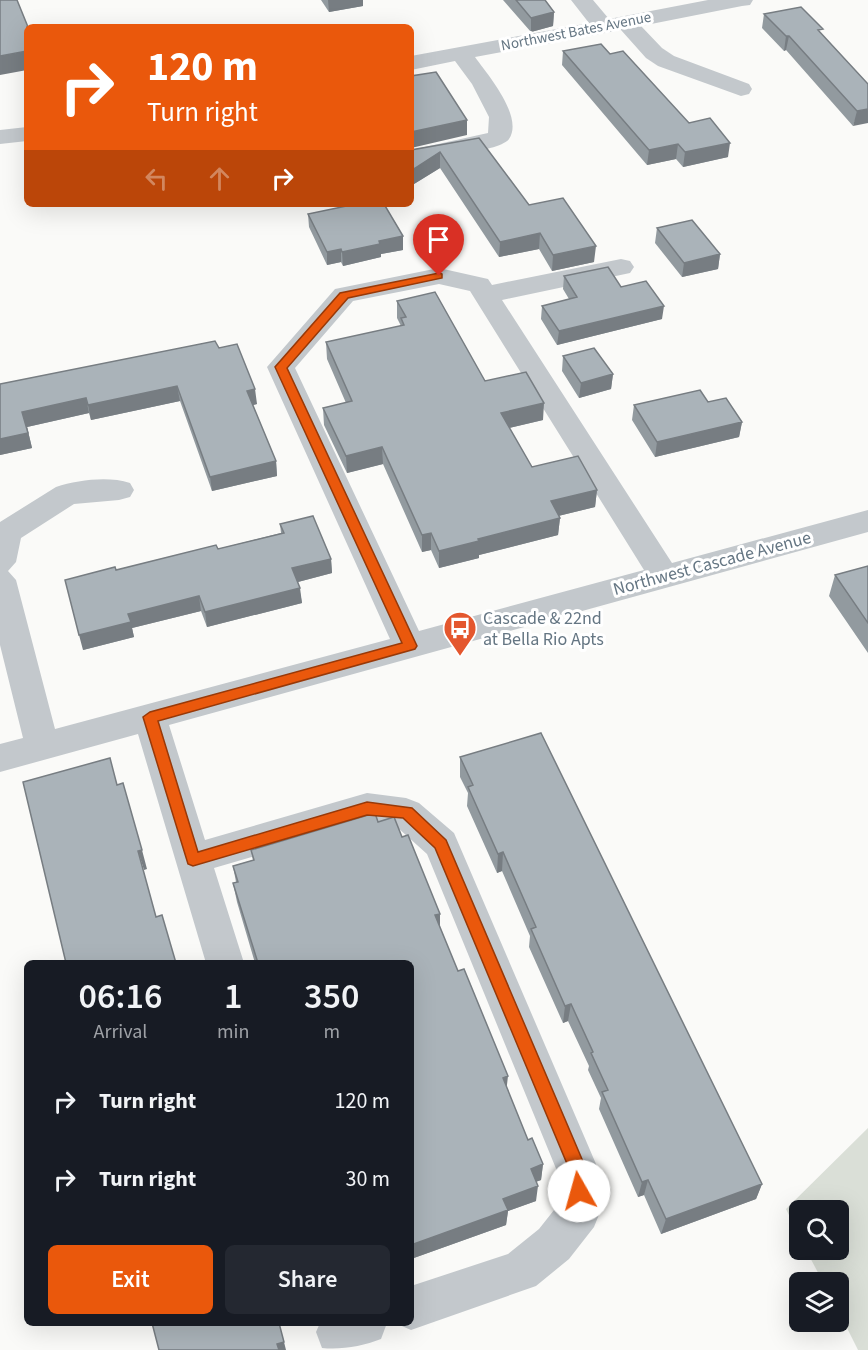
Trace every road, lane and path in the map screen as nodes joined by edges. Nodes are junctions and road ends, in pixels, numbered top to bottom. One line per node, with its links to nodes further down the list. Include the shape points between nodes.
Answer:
1 (582, 0): 4 (street)
2 (742, 0): 3 (street, Northwest Bates Avenue)
3 (626, 22): 4 (street, Northwest Bates Avenue); 7 (street, via 666,61)
4 (603, 26): 5 (street, Northwest Bates Avenue)
5 (460, 53): 6 (street, Northwest Bates Avenue); 10 (street, via 483,83 501,117 499,137)
6 (414, 62)
7 (741, 88)
8 (24, 134): 9 (street)
9 (0, 137)
10 (414, 156)
11 (621, 267): 12 (street)
12 (486, 295): 16 (street); 18 (street, via 479,285 439,276 344,295 281,367)
13 (119, 490): 15 (street, via 67,494 7,532)
14 (868, 521): 16 (street, Northwest Cascade Avenue)
15 (0, 562)
16 (664, 576): 18 (street, Northwest Cascade Avenue)
17 (0, 580): 20 (street)
18 (410, 646): 19 (street, Northwest Cascade Avenue)
19 (150, 717): 20 (street, Northwest Cascade Avenue); 22 (street)
20 (42, 747): 21 (street, Northwest Cascade Avenue)
21 (0, 758)
22 (193, 859): 23 (street); 24 (street, via 367,808 406,813 441,844 578,1171 579,1212 555,1244 521,1271)
23 (224, 960)
24 (414, 1307)

